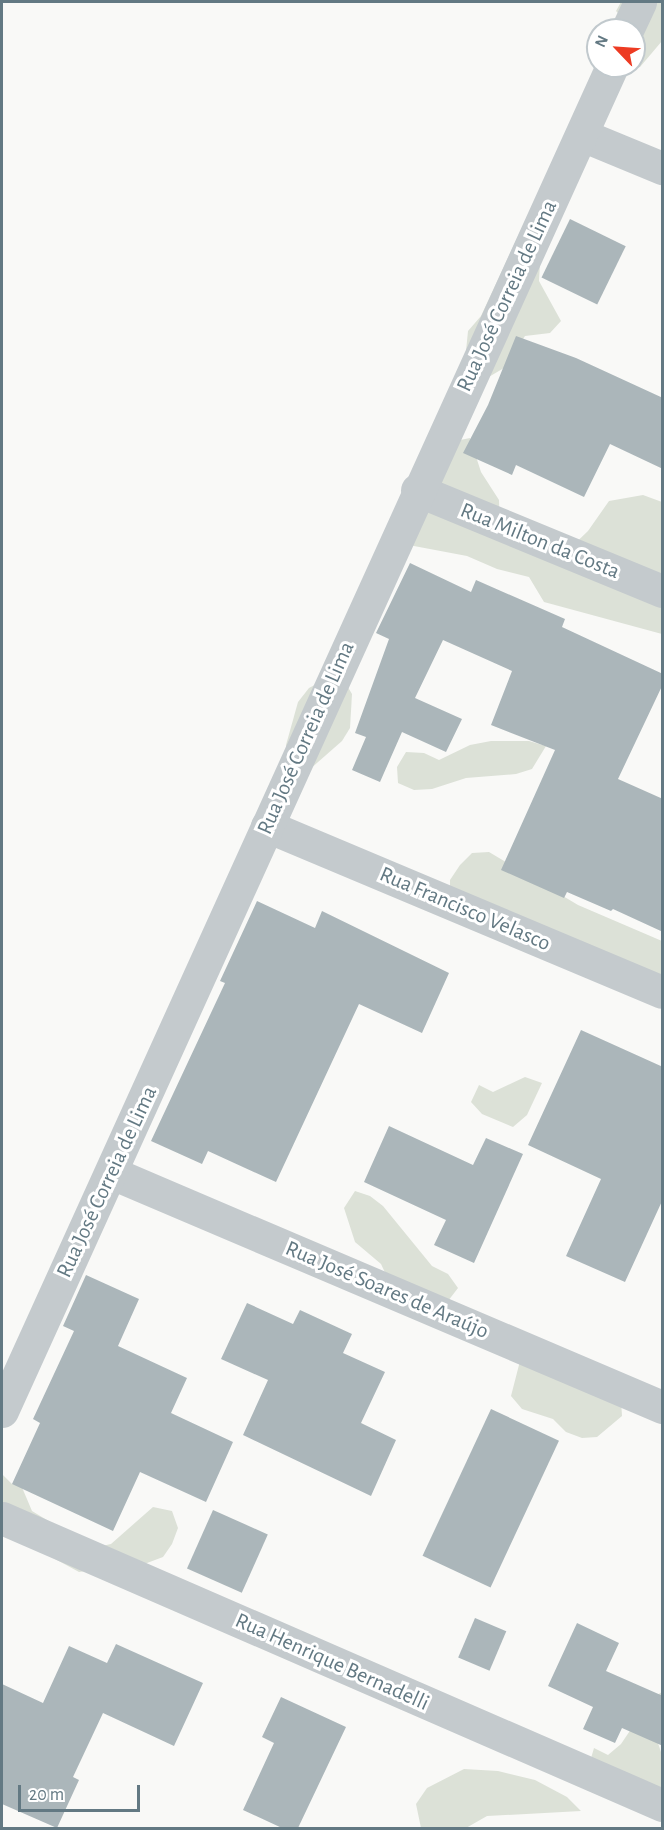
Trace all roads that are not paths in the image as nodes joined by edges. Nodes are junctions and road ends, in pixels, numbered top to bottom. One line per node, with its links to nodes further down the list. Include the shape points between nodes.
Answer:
1 (640, 2): 2 (street)
2 (633, 18)
3 (607, 78): 4 (street, Rua José Correia de Lima)
4 (582, 135): 5 (street); 6 (street, Rua José Correia de Lima)
5 (663, 168)
6 (417, 490): 7 (street, Rua Milton da Costa); 8 (street, Rua José Correia de Lima)
7 (663, 591)
8 (267, 826): 9 (street, Rua Francisco Velasco); 10 (street, Rua José Correia de Lima)
9 (663, 992)
10 (112, 1173): 11 (street, Rua José Soares de Araújo); 12 (street, Rua José Correia de Lima)
11 (663, 1407)
12 (2, 1411)
13 (2, 1518): 14 (street, Rua Henrique Bernadelli)
14 (663, 1805)

